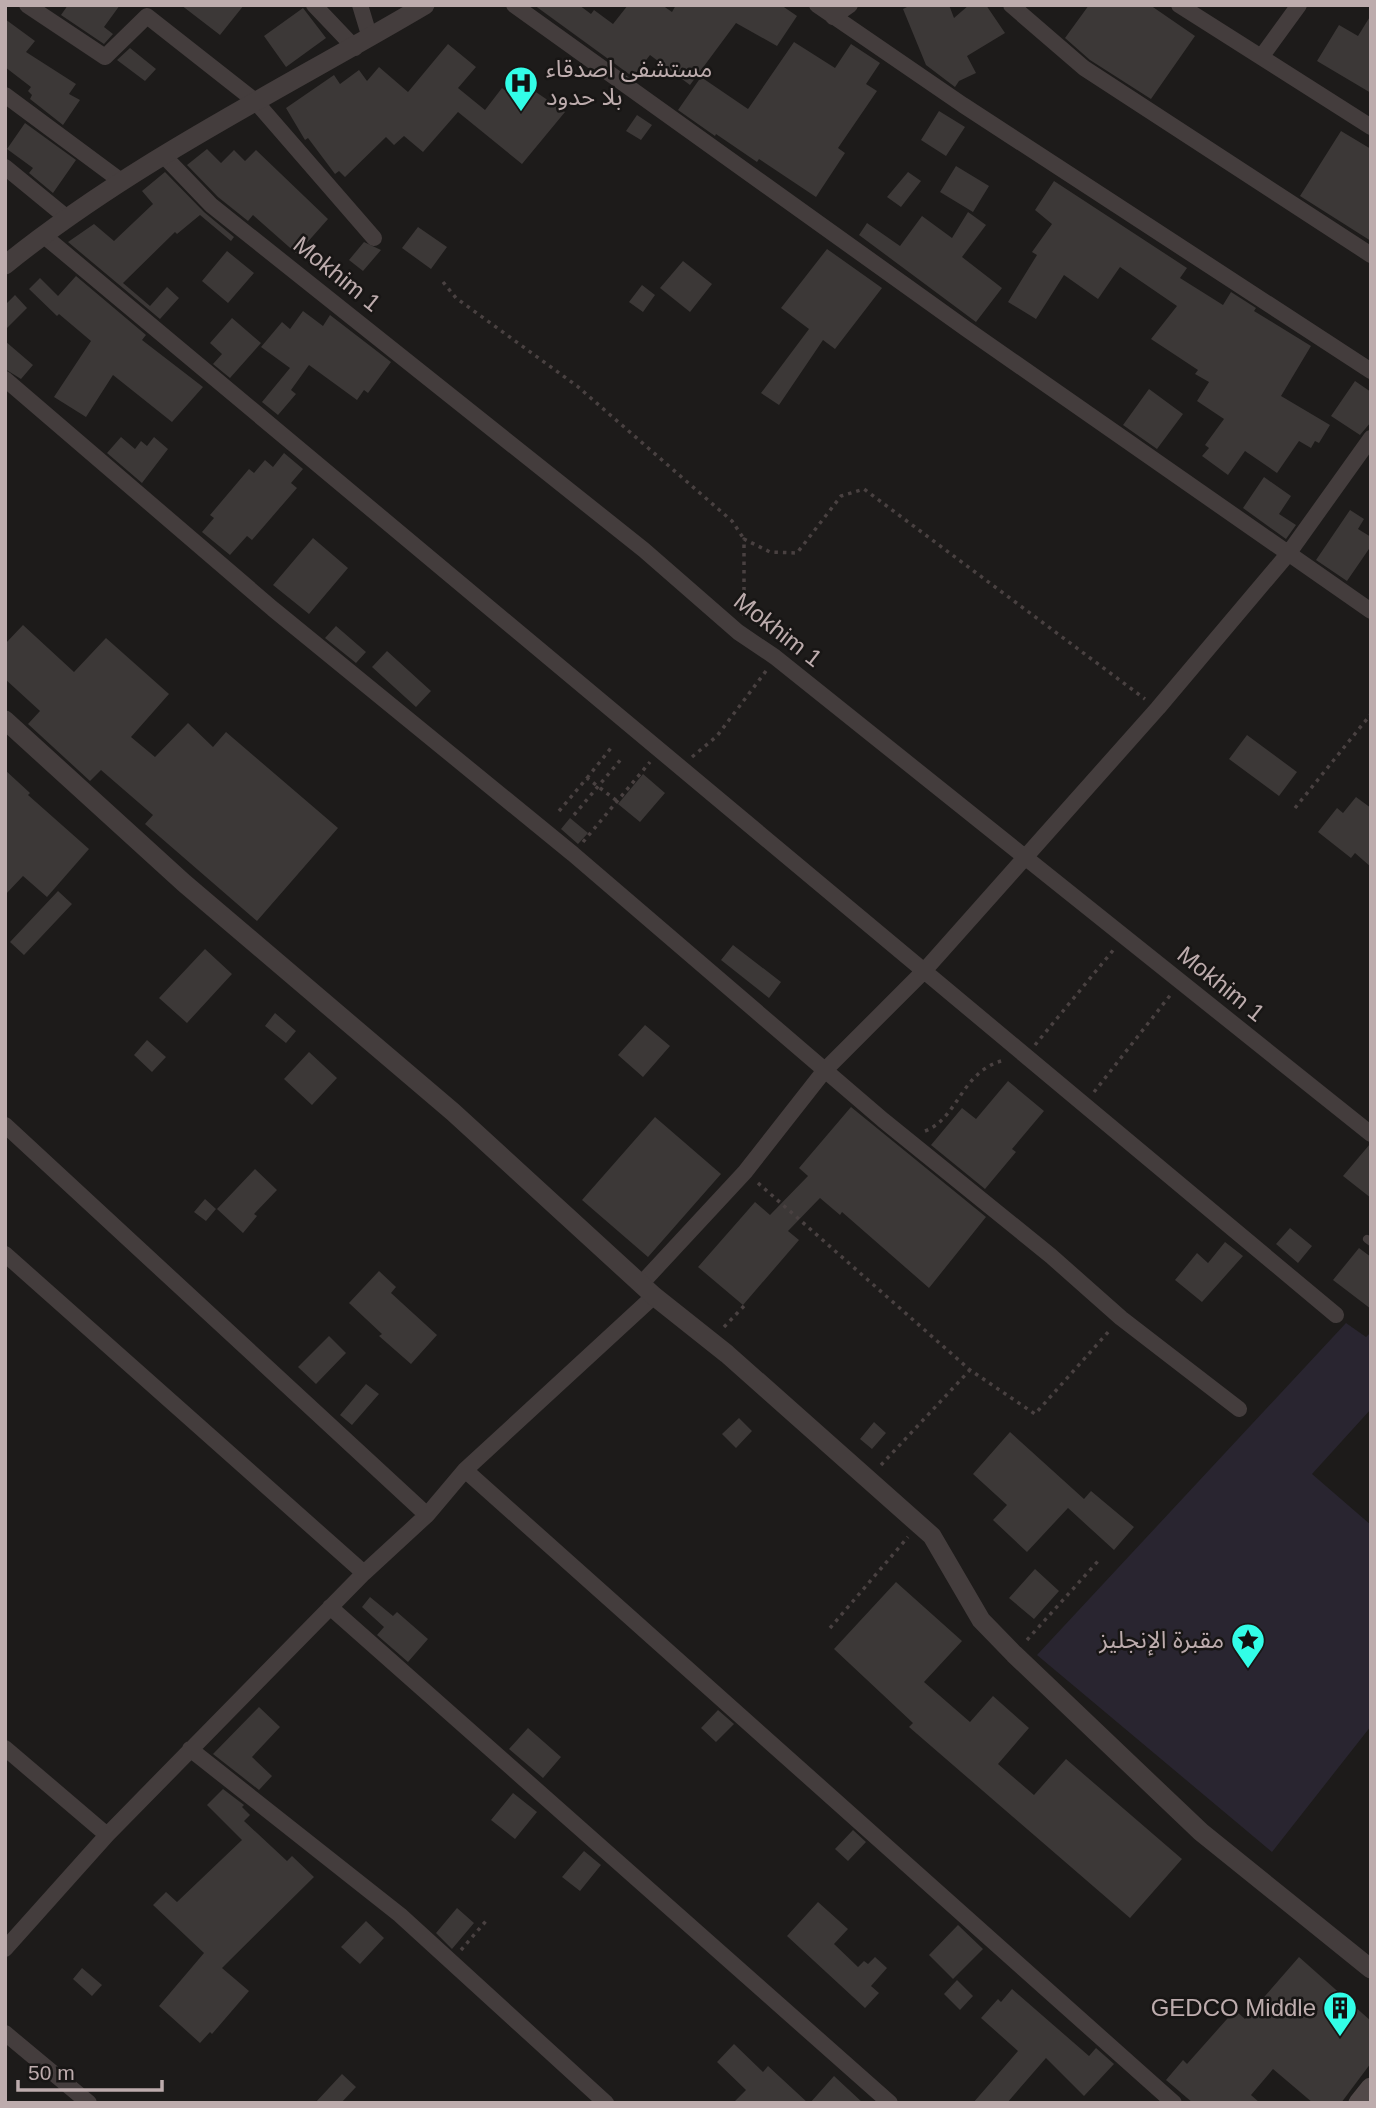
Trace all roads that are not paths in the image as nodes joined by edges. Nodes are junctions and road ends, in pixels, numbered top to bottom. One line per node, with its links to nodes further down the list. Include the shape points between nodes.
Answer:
1 (27, 5): 15 (street, Mokhim 1, via 104,57 148,16)
2 (314, 5): 12 (street)
3 (360, 5): 12 (street)
4 (425, 5): 12 (street)
5 (514, 5): 28 (street)
6 (817, 5): 11 (street)
7 (850, 5): 11 (street)
8 (1011, 5): 23 (street, via 1084,68)
9 (1178, 5): 13 (street)
10 (1299, 5): 13 (street)
11 (833, 17): 25 (street)
12 (363, 43): 15 (street)
13 (1262, 56): 16 (street)
14 (5, 95): 19 (street)
15 (255, 101): 17 (street); 22 (street, Mokhim 1)
16 (1371, 127)
17 (163, 155): 19 (street); 31 (street, Mokhim 1, via 211,205)
18 (5, 167): 20 (street)
19 (121, 181): 20 (street)
20 (66, 216): 21 (street)
21 (43, 235): 24 (street); 32 (street)
22 (374, 238)
23 (1371, 255)
24 (5, 265)
25 (1371, 370)
26 (5, 379): 33 (street)
27 (1371, 438): 28 (street)
28 (1288, 554): 29 (street); 31 (street)
29 (1371, 611)
30 (5, 720): 37 (street, via 184,883 453,1112)
31 (1024, 858): 32 (street); 35 (street, Mokhim 1)
32 (924, 971): 33 (street); 38 (street)
33 (825, 1070): 37 (street); 39 (street, via 1121,1318)
34 (5, 1125): 41 (street)
35 (1371, 1135)
36 (5, 1254): 42 (street)
37 (648, 1290): 40 (street); 48 (street, via 932,1536 981,1620 1200,1832)
38 (1336, 1315)
39 (1239, 1409)
40 (465, 1470): 41 (street); 54 (street)
41 (427, 1515): 42 (street)
42 (364, 1573): 43 (street)
43 (330, 1608): 45 (street); 53 (street)
44 (5, 1748): 46 (street)
45 (190, 1749): 46 (street); 52 (street, via 400,1914)
46 (107, 1835): 47 (street)
47 (5, 1949)
48 (1371, 1969)
49 (5, 2033): 51 (street)
50 (1371, 2088): 55 (main road)
51 (89, 2103)
52 (606, 2103)
53 (890, 2103)
54 (1174, 2103)
55 (1359, 2103)

